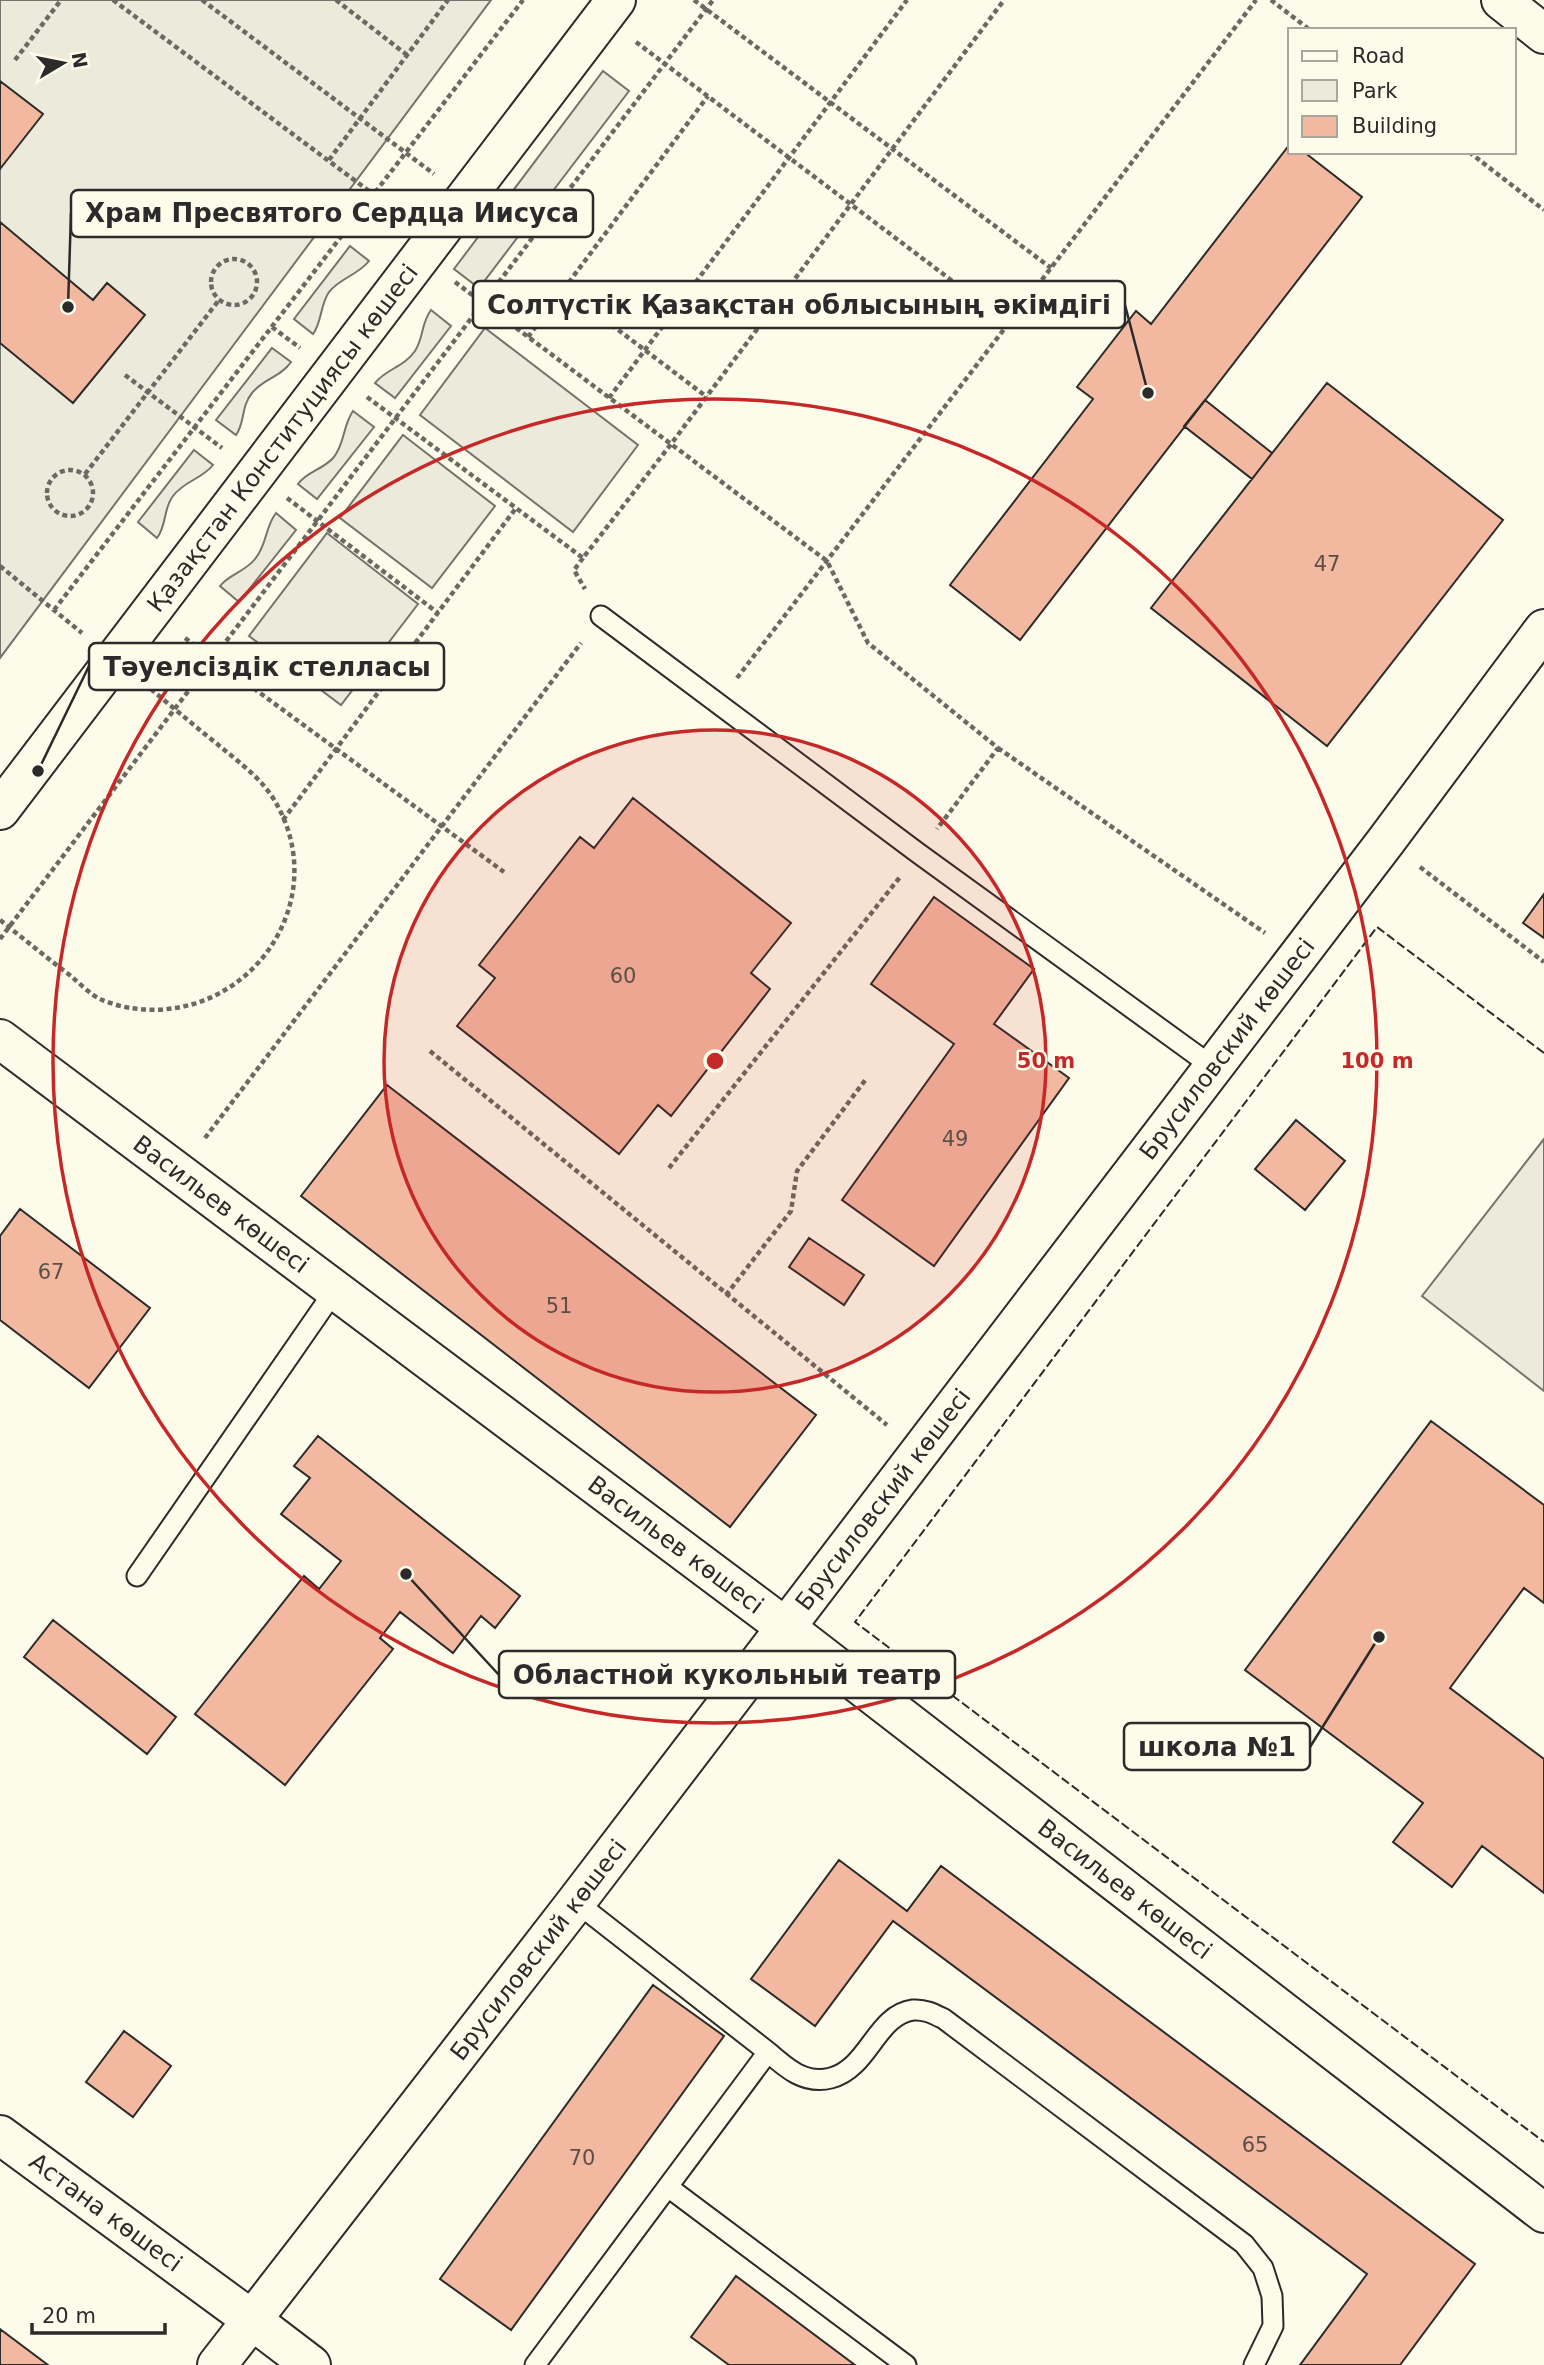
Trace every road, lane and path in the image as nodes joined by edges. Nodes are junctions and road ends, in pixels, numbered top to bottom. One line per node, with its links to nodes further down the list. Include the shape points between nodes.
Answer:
1 (61, 0): 19 (path)
2 (113, 0): 28 (path)
3 (202, 0): 23 (path)
4 (336, 0): 18 (path)
5 (448, 0): 18 (path)
6 (523, 0): 25 (path)
7 (694, 0): 15 (path)
8 (713, 0): 15 (path)
9 (907, 0): 22 (path)
10 (1004, 0): 24 (path)
11 (1256, 0): 34 (path)
12 (1271, 0): 16 (path)
13 (1501, 0): 17 (street)
14 (609, 9): 20 (path); 30 (street, Қазақстан Конституциясы көшесі)
15 (706, 9): 20 (path); 22 (path)
16 (1307, 28)
17 (1544, 34)
18 (407, 55): 23 (path)
19 (15, 60)
20 (665, 63): 21 (path); 37 (path)
21 (708, 96): 27 (path); 35 (path)
22 (830, 102): 24 (path); 27 (path)
23 (360, 118): 25 (path); 28 (path)
24 (892, 149): 31 (path); 34 (path)
25 (406, 153): 29 (path); 30 (path)
26 (1472, 154): 32 (path)
27 (789, 158): 31 (path); 41 (path)
28 (328, 160): 29 (path)
29 (373, 194): 39 (path)
30 (465, 198): 33 (street, Қазақстан Конституциясы көшесі)
31 (851, 204): 38 (path); 43 (path)
32 (1544, 210)
33 (421, 256): 37 (path); 42 (street, Қазақстан Конституциясы көшесі)
34 (1051, 268): 38 (path)
35 (564, 289): 40 (path); 41 (path)
36 (219, 300): 36 (path, via 238,304 253,294 256,275 248,264 237,259 218,265 211,282); 47 (path)
37 (483, 303): 40 (path); 45 (path)
38 (1008, 323): 49 (path)
39 (272, 327): 42 (path); 51 (path)
40 (528, 337): 44 (path)
41 (645, 350): 43 (path); 44 (path)
42 (333, 372): 45 (path); 52 (street, Қазақстан Конституциясы көшесі)
43 (707, 397): 46 (path)
44 (609, 398): 46 (path)
45 (396, 418): 48 (path); 56 (path)
46 (671, 444): 48 (path, via 583,558); 49 (path)
47 (85, 474): 47 (path, via 72,469 53,475 46,493 54,511 73,516 89,505 93,492)
48 (516, 508): 60 (path)
49 (827, 562): 57 (path); 59 (path, via 868,643)
50 (0, 566): 51 (path)
51 (54, 610): 55 (path)
52 (150, 612): 55 (street, Қазақстан Конституциясы көшесі); 56 (path)
53 (601, 616): 57 (lane); 63 (path)
54 (1544, 629): 64 (street, Брусиловский көшесі)
55 (114, 659): 58 (path); 61 (street, Қазақстан Конституциясы көшесі)
56 (213, 659): 58 (path); 60 (path)
57 (718, 703): 65 (lane)
58 (175, 709): 62 (path, via 258,778); 68 (path)
59 (998, 748): 65 (path); 70 (path)
60 (337, 749): 62 (path); 63 (path)
61 (0, 810)
62 (283, 820): 68 (path, via 294,877 282,930 246,976 201,1002 160,1010 129,1008 99,999)
63 (442, 826): 66 (path); 76 (path)
64 (1386, 841): 70 (street, Брусиловский көшесі); 71 (path)
65 (918, 853): 74 (lane); 77 (path)
66 (504, 872)
67 (0, 920): 68 (path)
68 (9, 927): 69 (path)
69 (0, 939)
70 (1299, 956): 74 (street, Брусиловский көшесі)
71 (1544, 961)
72 (0, 1039): 78 (street, Васильев көшесі)
73 (430, 1051): 79 (path)
74 (1213, 1068): 80 (street, Брусиловский көшесі)
75 (866, 1079): 79 (path, via 797,1171 791,1211)
76 (205, 1138)
77 (669, 1168)
78 (335, 1290): 81 (lane); 82 (street, Васильев көшесі)
79 (726, 1295): 80 (path)
80 (920, 1451): 82 (street, Брусиловский көшесі)
81 (137, 1576)
82 (785, 1627): 83 (street, Брусиловский көшесі); 87 (street, Васильев көшесі)
83 (576, 1902): 84 (lane); 88 (street, Брусиловский көшесі)
84 (768, 2052): 86 (lane); 93 (lane, via 799,2076 828,2079 855,2065 896,2016 913,2010 944,2019 1244,2244 1263,2268 1272,2296 1273,2326)
85 (0, 2135): 88 (street, Астана көшесі)
86 (668, 2187): 91 (lane); 92 (lane)
87 (1544, 2213)
88 (252, 2320): 89 (street, Брусиловский көшесі); 90 (street, Астана көшесі)
89 (217, 2365)
90 (311, 2365)
91 (535, 2365)
92 (906, 2365)
93 (1254, 2365)

